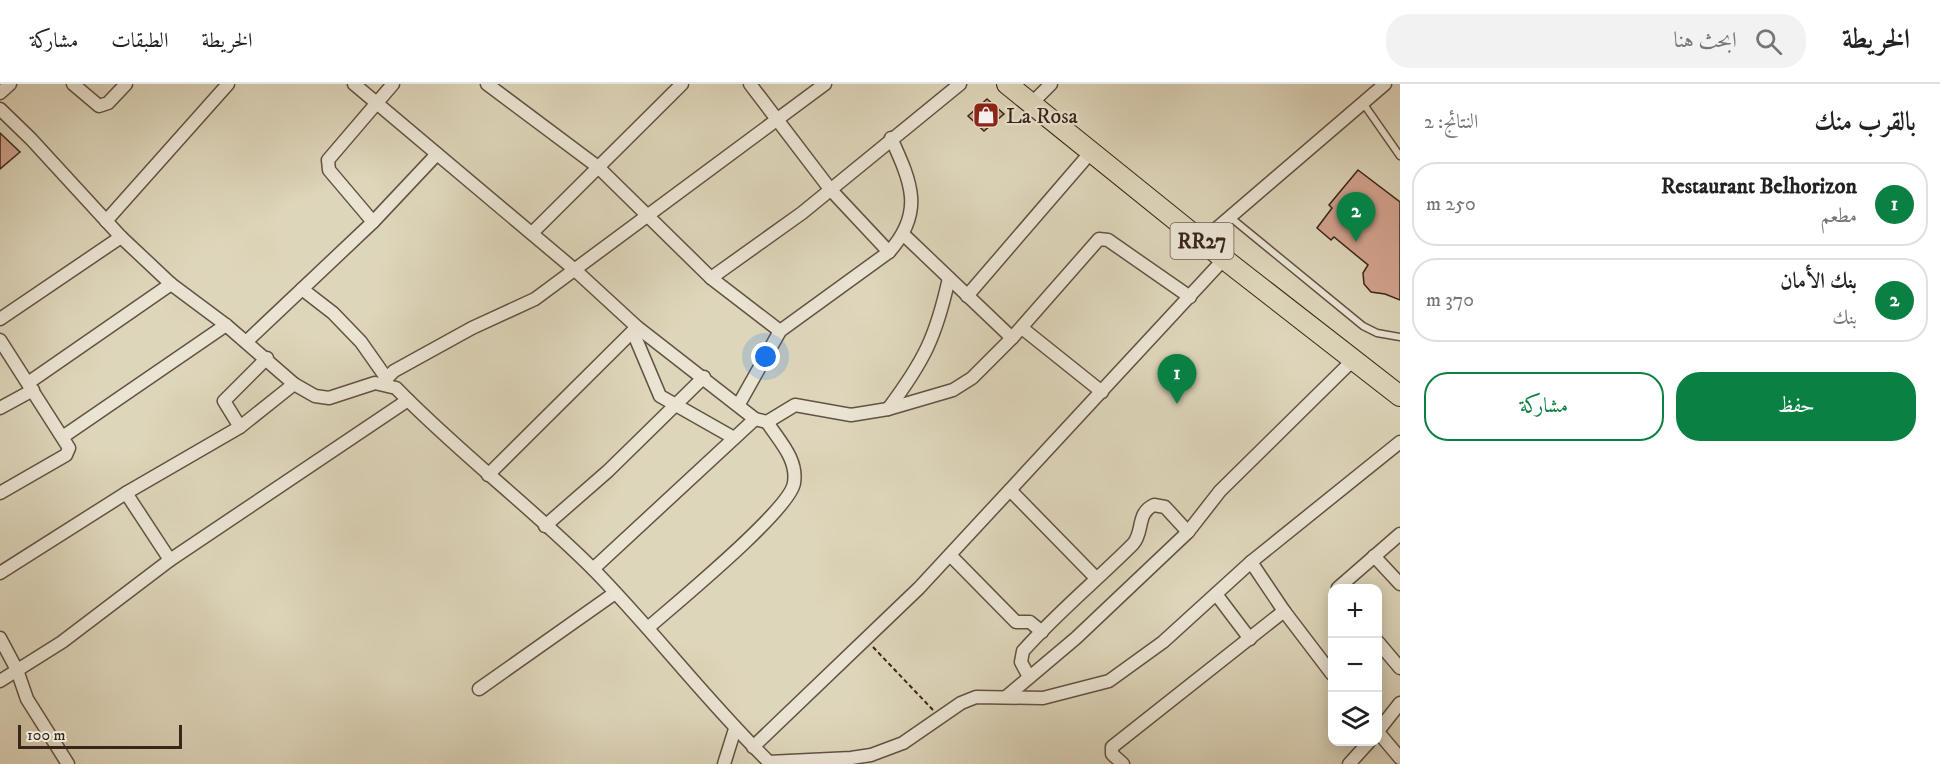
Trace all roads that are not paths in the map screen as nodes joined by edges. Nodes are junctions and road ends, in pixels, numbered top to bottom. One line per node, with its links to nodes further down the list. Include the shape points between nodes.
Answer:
1 (10, 84): 15 (street)
2 (73, 84): 3 (street, via 99,106 108,103)
3 (126, 84)
4 (228, 84): 29 (street)
5 (354, 84): 16 (street)
6 (393, 84): 16 (street)
7 (487, 84): 25 (street)
8 (682, 84): 25 (street)
9 (750, 84): 20 (street)
10 (825, 84): 20 (street)
11 (960, 84): 21 (street)
12 (1007, 84): 18 (highway, RR27)
13 (1051, 84): 18 (street)
14 (1385, 84): 17 (street)
15 (0, 93)
16 (375, 103): 23 (street); 30 (street, via 328,162 329,170)
17 (1363, 103): 24 (lane); 28 (street)
18 (1032, 104): 22 (highway, RR27)
19 (0, 109): 29 (street)
20 (778, 119): 26 (street); 27 (street)
21 (891, 138): 26 (street); 32 (street, via 911,186 911,215)
22 (1091, 152): 34 (highway, RR27); 42 (street)
23 (437, 154): 30 (street); 31 (street)
24 (1400, 156)
25 (598, 167): 27 (street); 31 (street)
26 (830, 189): 35 (street); 39 (street)
27 (647, 217): 37 (street); 39 (street)
28 (1230, 217): 34 (street); 49 (lane, via 1363,326)
29 (106, 221): 33 (street)
30 (373, 222): 41 (street)
31 (532, 233): 37 (street)
32 (904, 235): 35 (street); 38 (street)
33 (121, 237): 40 (street); 44 (street)
34 (1202, 241): 36 (highway, RR27)
35 (890, 252): 48 (street)
36 (1224, 259): 43 (street); 54 (highway, RR27)
37 (575, 270): 47 (street); 56 (street, via 536,299 472,328 394,371)
38 (949, 278): 42 (street); 65 (street, via 935,332 923,359)
39 (711, 279): 48 (street)
40 (171, 285): 45 (street); 58 (street)
41 (302, 289): 52 (street); 56 (street, via 354,334)
42 (967, 296): 50 (street)
43 (1190, 297): 46 (street, via 1108,240 1099,239); 59 (street)
44 (0, 319)
45 (226, 325): 52 (street); 68 (street)
46 (1022, 328): 50 (street); 59 (street)
47 (635, 330): 55 (street); 63 (street, via 657,392); 71 (street)
48 (780, 331): 62 (street)
49 (1400, 337)
50 (1012, 338): 65 (street, via 972,378 953,390)
51 (0, 340): 58 (street)
52 (246, 342): 53 (street)
53 (267, 358): 57 (street); 67 (street, via 224,401)
54 (1353, 360): 60 (highway, RR27); 76 (street, via 1220,491)
55 (704, 377): 62 (street); 63 (street)
56 (384, 381): 57 (street, via 328,398 315,396); 61 (street)
57 (294, 384): 67 (street)
58 (30, 386): 64 (street); 68 (street)
59 (1102, 392): 72 (street)
60 (1399, 394)
61 (408, 400): 71 (street); 80 (street)
62 (739, 404): 66 (street)
63 (675, 407): 69 (street); 75 (street)
64 (0, 408)
65 (888, 409): 66 (street, via 851,415 795,405)
66 (761, 421): 69 (street); 90 (street, via 794,466 794,485 789,496)
67 (240, 427): 74 (street)
68 (64, 436): 73 (street, via 69,448 66,455)
69 (734, 438): 82 (street)
70 (1400, 442): 81 (street)
71 (488, 475): 75 (street)
72 (1010, 490): 78 (street); 84 (street)
73 (0, 494)
74 (126, 494): 80 (street); 83 (street)
75 (545, 526): 82 (street)
76 (1188, 532): 84 (street, via 1165,507 1150,506 1142,515 1134,542); 98 (street)
77 (1400, 534): 79 (street)
78 (950, 555): 91 (street, via 1016,622 1030,622); 107 (street)
79 (1374, 556): 85 (street); 86 (street)
80 (170, 560): 97 (street, via 62,642)
81 (1251, 561): 88 (street); 89 (street)
82 (593, 569): 87 (street)
83 (0, 573)
84 (1096, 578): 91 (street)
85 (1342, 584)
86 (1400, 584)
87 (615, 593): 90 (street); 100 (street)
88 (1216, 594): 93 (street); 101 (street, via 1163,642 1109,681 1043,698)
89 (1284, 611): 93 (street); 96 (street)
90 (649, 627): 104 (street)
91 (1042, 632): 98 (street, via 1021,657)
92 (0, 638): 97 (street)
93 (1250, 639): 112 (street, via 1112,747 1112,754)
94 (1382, 648): 95 (street)
95 (1400, 668)
96 (1328, 669)
97 (17, 670): 99 (street); 110 (street, via 27,699)
98 (1029, 677): 101 (street)
99 (0, 681)
100 (480, 689)
101 (1006, 696): 109 (street, via 976,697 961,703 903,742 871,754)
102 (1400, 703): 103 (street)
103 (1382, 724)
104 (735, 729): 107 (street); 111 (street)
105 (1382, 734): 108 (street)
106 (1365, 746): 113 (street)
107 (753, 747): 109 (street)
108 (1400, 758)
109 (770, 763)
110 (68, 764)
111 (724, 764)
112 (1123, 764)
113 (1349, 764)

